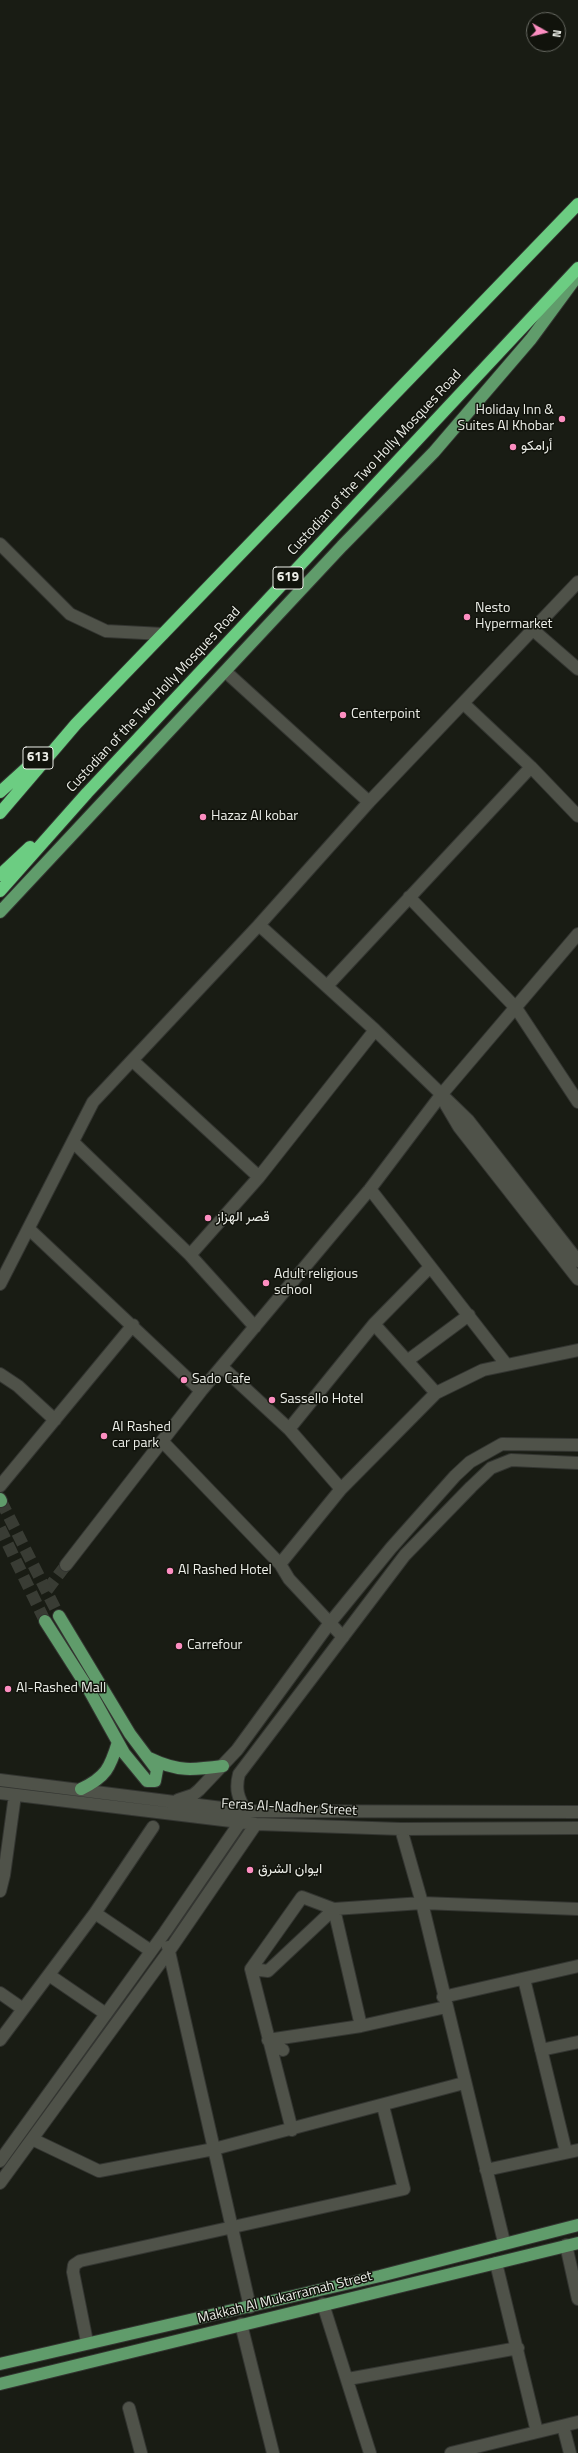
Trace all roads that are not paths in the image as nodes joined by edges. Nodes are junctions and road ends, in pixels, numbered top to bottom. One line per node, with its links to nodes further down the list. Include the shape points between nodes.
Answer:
1 (578, 200): 3 (highway)
2 (578, 204): 3 (highway)
3 (556, 225): 9 (highway)
4 (578, 268): 16 (highway, Custodian of the Two Holly Mosques Road / 619)
5 (578, 275): 11 (main road, via 531,339 434,452)
6 (0, 544): 9 (street, via 70,614 106,631)
7 (578, 582): 8 (street)
8 (532, 629): 10 (street); 12 (street)
9 (163, 634): 13 (highway)
10 (578, 669)
11 (226, 672): 17 (street); 23 (main road)
12 (463, 703): 14 (street); 17 (street)
13 (76, 724): 15 (highway, 613); 18 (highway)
14 (531, 767): 19 (street); 22 (street)
15 (0, 792)
16 (87, 794): 20 (highway); 21 (highway, Custodian of the Two Holly Mosques Road / 619)
17 (369, 802): 24 (street)
18 (0, 813)
19 (578, 816)
20 (0, 875)
21 (0, 891)
22 (409, 897): 26 (street); 27 (street)
23 (0, 912)
24 (259, 925): 26 (street); 29 (street)
25 (578, 934): 27 (street)
26 (327, 986): 28 (street)
27 (516, 1008): 30 (street); 31 (street)
28 (375, 1030): 30 (street); 33 (street)
29 (133, 1060): 32 (street, via 93,1102); 33 (street)
30 (440, 1095): 34 (street); 37 (street, via 468,1120); 39 (street, via 459,1127)
31 (577, 1100)
32 (73, 1142): 35 (street); 36 (street)
33 (259, 1177): 36 (street)
34 (370, 1189): 38 (street); 44 (street)
35 (29, 1229): 40 (street); 43 (street)
36 (190, 1255): 44 (street)
37 (578, 1261)
38 (430, 1267): 41 (street); 42 (street)
39 (578, 1280)
40 (0, 1284)
41 (469, 1315): 46 (street); 47 (street)
42 (374, 1324): 46 (street); 53 (street)
43 (133, 1326): 50 (street); 52 (street)
44 (255, 1327): 48 (street)
45 (578, 1350): 47 (street)
46 (407, 1361): 51 (street)
47 (506, 1364): 51 (street, via 484,1370)
48 (222, 1367): 50 (street); 53 (street)
49 (0, 1374): 52 (street, via 18,1386)
50 (201, 1391): 54 (street)
51 (436, 1393): 58 (street)
52 (54, 1420): 57 (street)
53 (289, 1430): 58 (street)
54 (162, 1441): 59 (street); 60 (street)
55 (578, 1445): 63 (street, via 502,1444 470,1462 391,1548)
56 (578, 1463): 64 (street, via 511,1460 491,1468 405,1555)
57 (0, 1486)
58 (341, 1489): 59 (street)
59 (280, 1564): 63 (street, via 289,1579)
60 (66, 1566)
61 (59, 1616): 66 (main road, via 130,1734)
62 (45, 1621): 65 (main road, via 89,1690)
63 (329, 1624): 64 (street); 67 (street)
64 (343, 1637): 74 (street, via 239,1774 237,1794)
65 (118, 1742): 66 (main road, via 135,1768 147,1781 152,1782 158,1775); 69 (main road, via 109,1768 95,1782)
66 (149, 1758): 67 (main road, via 180,1769)
67 (223, 1766): 72 (street, via 193,1795)
68 (0, 1780): 69 (street, Feras Al-Nadher Street)
69 (81, 1789): 72 (street, Feras Al-Nadher Street)
70 (0, 1793): 71 (street, Feras Al-Nadher Street)
71 (15, 1795): 74 (street, Feras Al-Nadher Street); 79 (street)
72 (174, 1801): 74 (street, Feras Al-Nadher Street)
73 (578, 1812): 74 (street, Feras Al-Nadher Street)
74 (244, 1816): 75 (street, Feras Al-Nadher Street); 84 (street)
75 (256, 1824): 78 (street, Feras Al-Nadher Street); 86 (street)
76 (153, 1827): 83 (street)
77 (578, 1828): 78 (street, Feras Al-Nadher Street)
78 (402, 1829): 80 (street)
79 (0, 1891)
80 (422, 1903): 81 (street); 82 (street); 92 (street)
81 (334, 1909): 88 (street, via 268,1971); 88 (street, via 302,1897); 95 (street)
82 (578, 1910)
83 (95, 1913): 85 (street); 89 (street)
84 (165, 1932): 85 (street); 86 (street)
85 (151, 1951): 94 (street)
86 (169, 1951): 104 (street); 105 (street)
87 (578, 1966): 90 (street)
88 (251, 1969): 97 (street)
89 (49, 1975): 93 (street); 94 (street)
90 (524, 1979): 92 (street); 100 (street)
91 (0, 1993): 93 (street)
92 (444, 2002): 95 (street); 101 (street)
93 (23, 2009): 96 (street)
94 (106, 2014): 107 (street)
95 (361, 2026): 97 (street)
96 (0, 2040)
97 (269, 2041): 99 (street); 103 (street)
98 (578, 2042): 100 (street)
99 (283, 2050)
100 (541, 2050): 106 (street)
101 (464, 2083): 102 (street); 108 (street)
102 (383, 2106): 103 (street); 111 (street, via 404,2188)
103 (292, 2130): 105 (street)
104 (32, 2139): 105 (street, via 99,2171); 109 (street)
105 (214, 2149): 111 (street)
106 (572, 2151): 108 (street)
107 (0, 2161)
108 (486, 2170): 112 (street)
109 (0, 2183)
110 (578, 2224): 112 (main road, Makkah Al Mukarramah Street)
111 (231, 2227): 117 (street); 119 (street, via 80,2261 74,2265 73,2280)
112 (504, 2242): 117 (main road, Makkah Al Mukarramah Street, via 380,2276)
113 (572, 2244): 114 (main road, Makkah Al Mukarramah Street); 115 (street)
114 (496, 2263): 116 (main road, Makkah Al Mukarramah Street); 120 (street)
115 (578, 2299)
116 (323, 2304): 118 (main road, Makkah Al Mukarramah Street); 122 (street)
117 (250, 2307): 119 (main road, Makkah Al Mukarramah Street)
118 (241, 2324): 123 (main road, Makkah Al Mukarramah Street); 129 (street)
119 (87, 2342): 121 (main road, Makkah Al Mukarramah Street)
120 (518, 2348): 122 (street); 127 (street)
121 (0, 2364)
122 (348, 2379): 130 (street)
123 (0, 2384)
124 (130, 2408): 128 (street)
125 (578, 2422): 126 (street)
126 (563, 2426): 127 (street); 132 (street)
127 (537, 2432): 131 (street)
128 (141, 2453)
129 (273, 2453)
130 (370, 2453)
131 (451, 2453)
132 (570, 2453)

